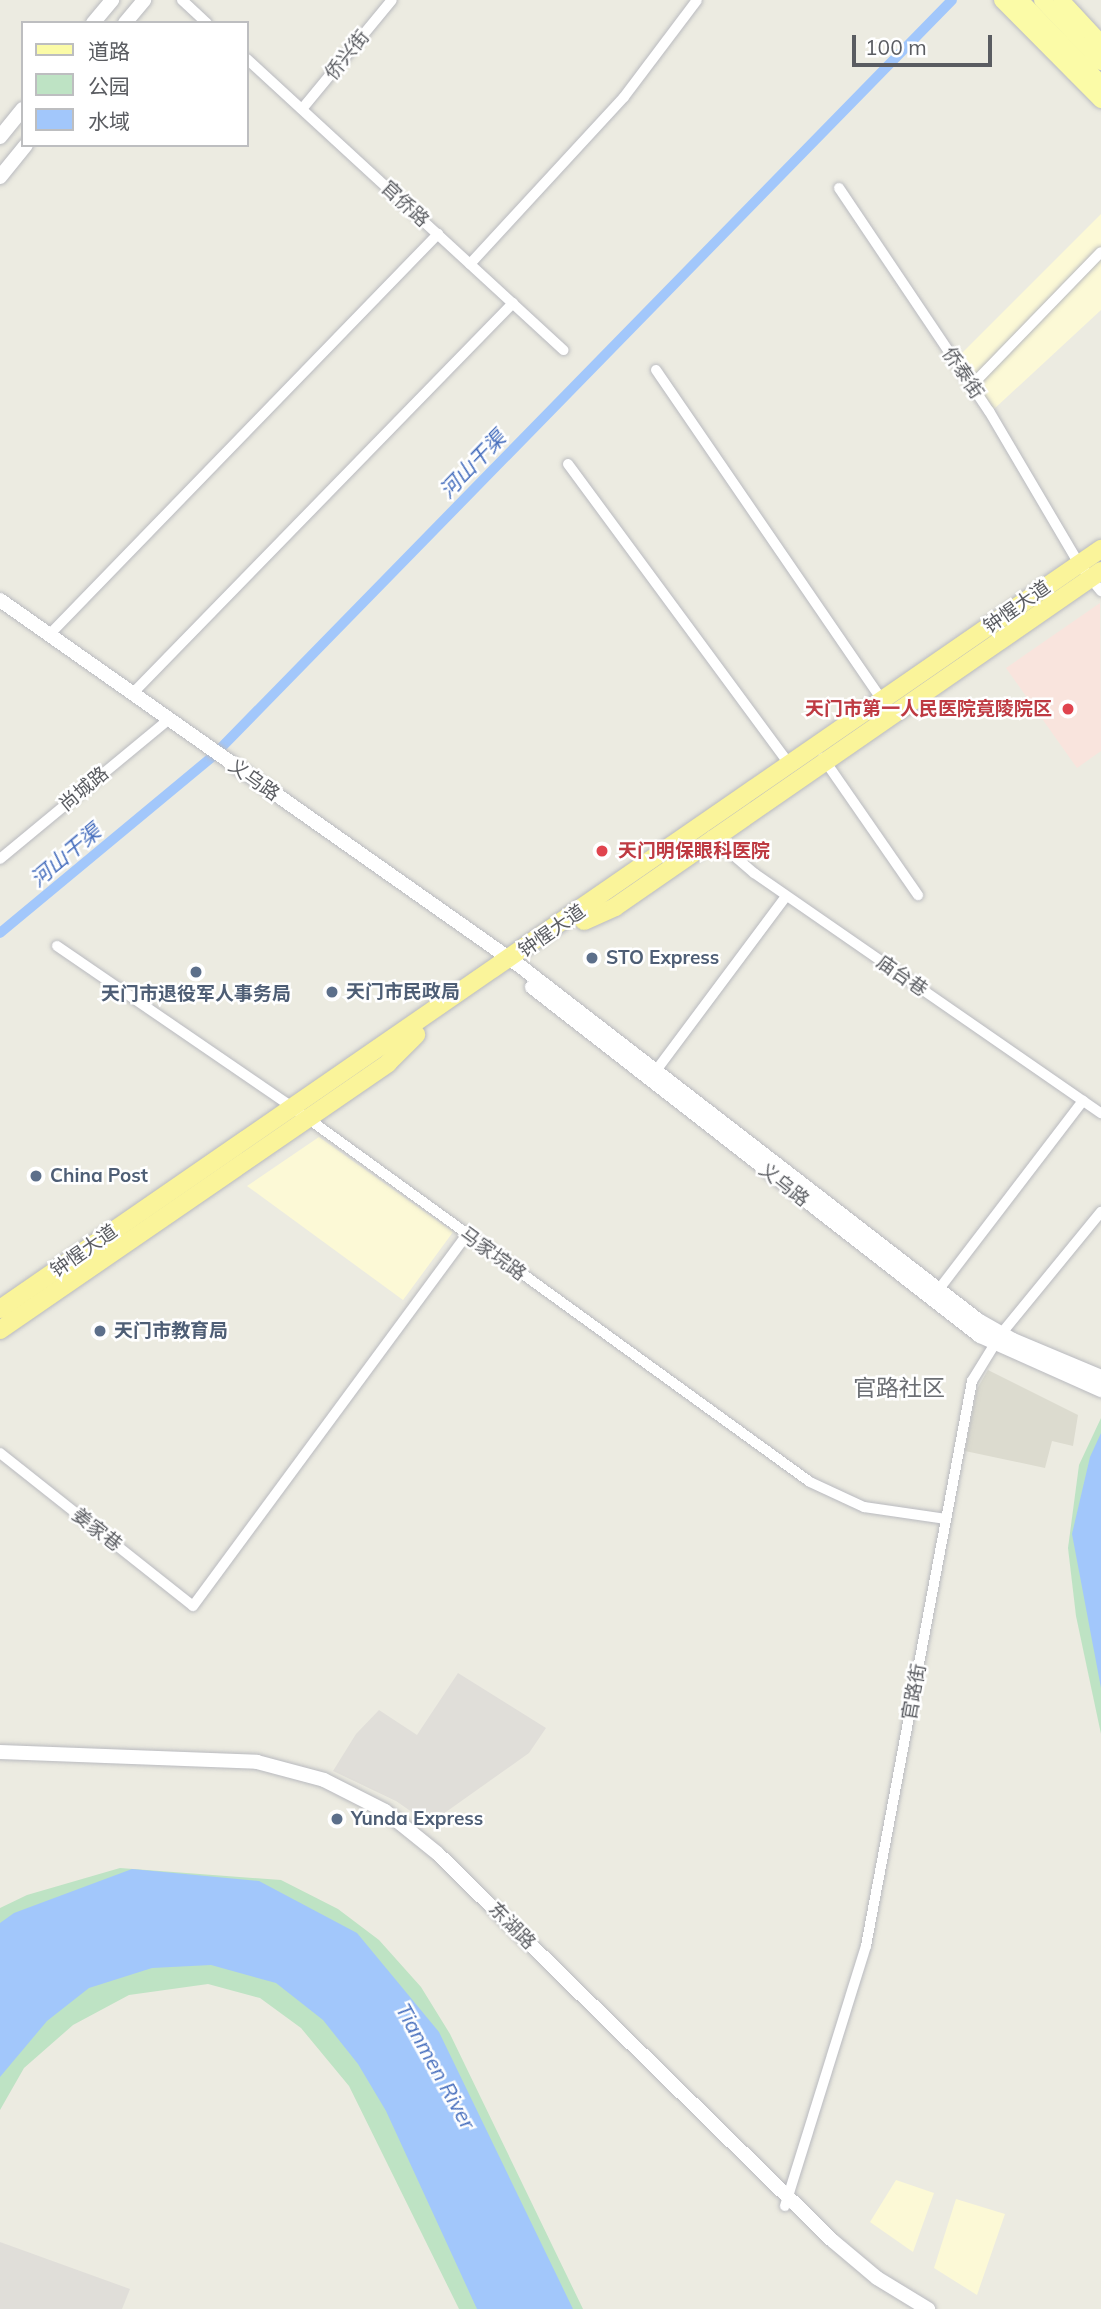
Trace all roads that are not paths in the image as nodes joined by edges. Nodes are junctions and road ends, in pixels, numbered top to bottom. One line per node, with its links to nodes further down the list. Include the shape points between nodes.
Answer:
1 (112, 0): 10 (main road)
2 (144, 0): 11 (main road)
3 (183, 0): 12 (street)
4 (392, 0): 18 (street, 侨兴街)
5 (697, 0): 26 (street, via 624,97)
6 (1002, 0): 17 (main road)
7 (1020, 0): 16 (main road)
8 (1042, 0): 15 (main road)
9 (1062, 0): 13 (main road)
10 (95, 21)
11 (127, 21)
12 (205, 21)
13 (1101, 43)
14 (248, 60): 18 (street, 官侨路)
15 (1101, 62)
16 (1101, 83)
17 (1101, 100)
18 (302, 109): 24 (street, 官侨路)
19 (21, 111): 20 (main road)
20 (0, 137)
21 (24, 147): 22 (main road)
22 (0, 177)
23 (839, 188): 30 (street, 侨泰街)
24 (438, 234): 26 (street, 官侨路); 36 (street)
25 (1101, 252): 30 (street)
26 (470, 264): 27 (street, 官侨路)
27 (513, 303): 28 (street, 官侨路); 37 (street)
28 (563, 350)
29 (656, 370): 38 (street)
30 (972, 385): 34 (street, 侨泰街)
31 (568, 464): 41 (street)
32 (1101, 540): 34 (highway)
33 (1101, 548): 34 (highway, 钟惺大道)
34 (1091, 571): 38 (highway, 钟惺大道); 40 (highway, 钟惺大道)
35 (0, 600): 36 (main road, 义乌路)
36 (49, 635): 37 (main road, 义乌路)
37 (132, 694): 39 (main road, 义乌路)
38 (880, 697): 41 (highway, 钟惺大道)
39 (168, 720): 43 (street, 尚城路); 48 (main road, 义乌路)
40 (823, 758): 42 (highway, 钟惺大道); 44 (street)
41 (787, 762): 46 (highway, 钟惺大道)
42 (711, 836): 45 (street, 庙台巷); 46 (highway, 钟惺大道)
43 (0, 859)
44 (918, 895)
45 (786, 896): 49 (street); 50 (street, 庙台巷)
46 (581, 916): 48 (highway, 钟惺大道)
47 (57, 946): 51 (street, 马家垸路)
48 (513, 966): 49 (main road, 义乌路); 51 (highway, 钟惺大道)
49 (652, 1076): 57 (main road, 义乌路)
50 (1083, 1101): 52 (street, 庙台巷); 57 (street)
51 (296, 1110): 53 (highway, 钟惺大道); 55 (street, 马家垸路)
52 (1101, 1113)
53 (165, 1201): 56 (highway, 钟惺大道); 59 (highway, 钟惺大道)
54 (1101, 1212): 62 (street, 官路街)
55 (467, 1235): 66 (street, 姜家巷, via 193,1606); 67 (street, 马家垸路, via 818,1487 864,1507)
56 (44, 1274): 58 (highway); 59 (highway, 钟惺大道)
57 (935, 1295): 62 (main road, 义乌路)
58 (0, 1300)
59 (12, 1312): 60 (highway, 钟惺大道); 61 (highway)
60 (0, 1321)
61 (0, 1330)
62 (997, 1339): 63 (main road, 义乌路); 67 (street, 官路街, via 967,1397)
63 (1081, 1376): 64 (main road); 65 (main road)
64 (1101, 1377)
65 (1101, 1390)
66 (0, 1453)
67 (946, 1519): 70 (street, 官路街, via 866,1946)
68 (0, 1752): 70 (main road, 东湖路, via 257,1762 324,1780 374,1804 437,1853)
69 (0, 1758): 70 (main road, 东湖路, via 256,1768 322,1785 371,1809 419,1843)
70 (787, 2202): 71 (main road, 东湖路, via 856,2272); 72 (main road, 东湖路, via 861,2266)
71 (911, 2309)
72 (928, 2309)

